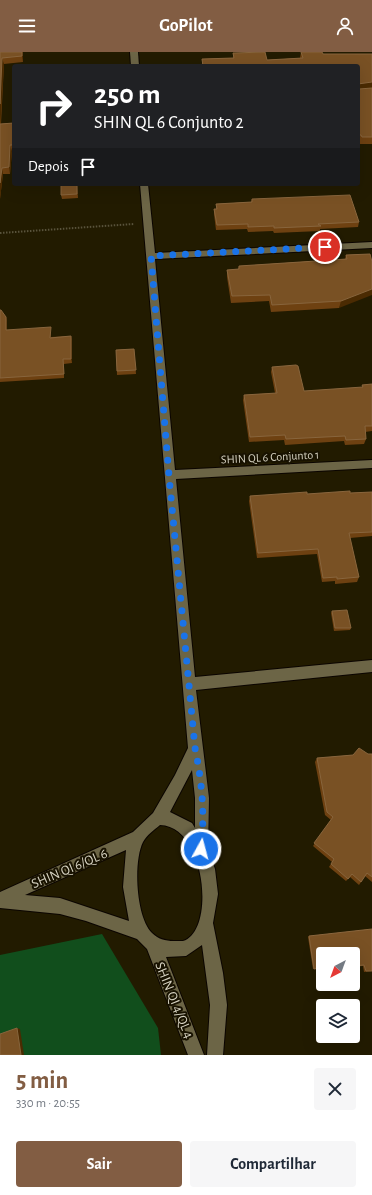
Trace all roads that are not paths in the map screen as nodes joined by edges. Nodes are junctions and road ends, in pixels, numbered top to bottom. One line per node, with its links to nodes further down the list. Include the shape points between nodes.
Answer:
1 (134, 52): 2 (street)
2 (135, 64)
3 (144, 186): 5 (street)
4 (372, 245): 5 (street)
5 (151, 256): 7 (street)
6 (372, 464): 7 (street, SHIN QL 6 Conjunto 1)
7 (169, 476): 9 (street)
8 (372, 666): 9 (street)
9 (190, 684): 10 (street)
10 (195, 748): 11 (street); 13 (street, via 204,806)
11 (158, 818): 12 (street, via 147,825); 13 (street, via 171,818 181,824 194,836)
12 (137, 838): 14 (street, SHIN QI 6/QL 6); 16 (street, via 132,852 132,905)
13 (201, 849): 15 (street, via 211,891)
14 (0, 900): 16 (street, SHIN QI 6/QL 6, via 60,906 86,913)
15 (206, 924): 16 (street, via 189,947 179,950 168,950); 18 (street, via 220,1004)
16 (147, 939): 17 (street, SHIN QI 4/QL 4, via 176,997)
17 (196, 1055)
18 (215, 1055)

